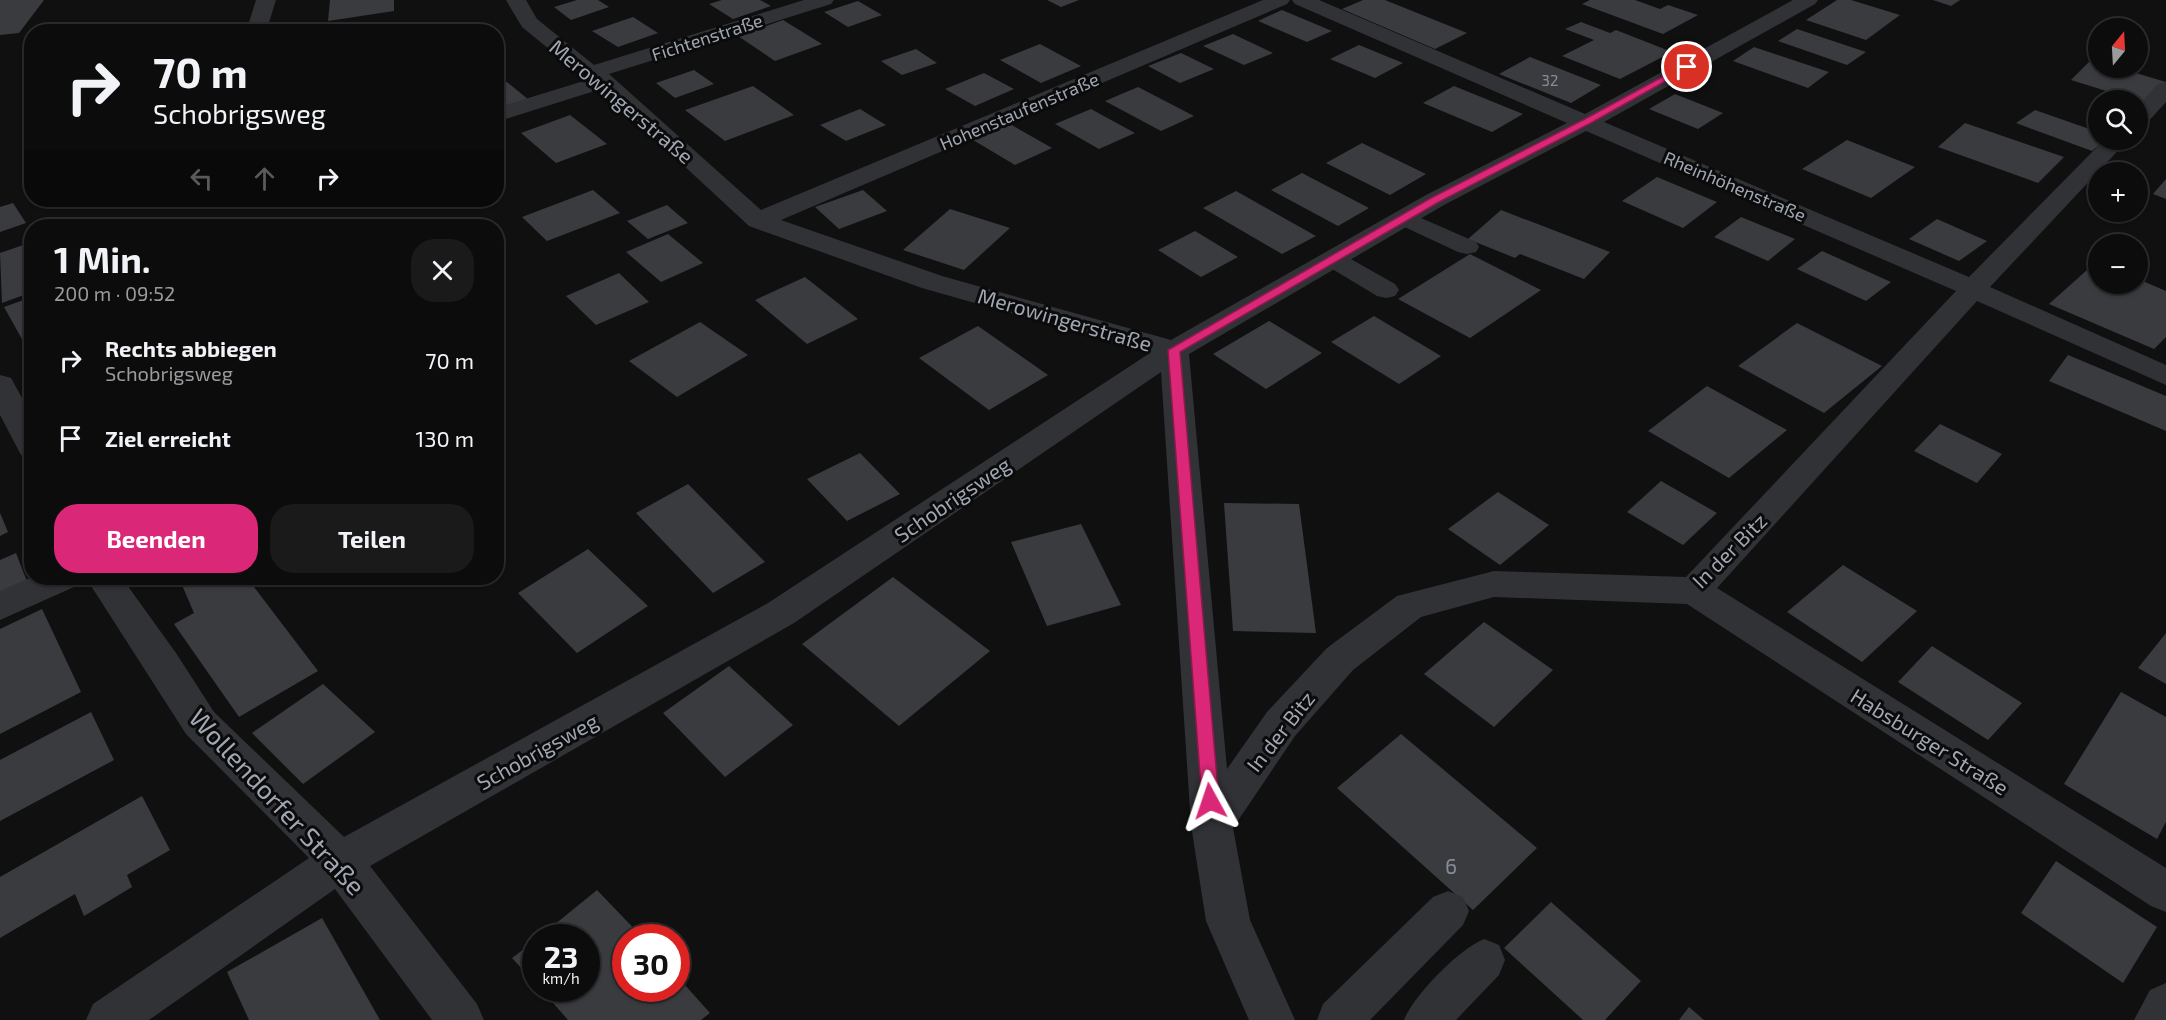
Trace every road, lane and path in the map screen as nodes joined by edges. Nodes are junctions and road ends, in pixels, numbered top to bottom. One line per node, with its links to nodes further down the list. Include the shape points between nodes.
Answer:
1 (266, 0): 7 (street)
2 (516, 0): 8 (street, Merowingerstraße, via 529,23)
3 (824, 0): 8 (street, Fichtenstraße)
4 (1280, 0): 15 (street, Hohenstaufenstraße)
5 (1302, 0): 12 (street, Rheinhöhenstraße)
6 (1808, 0): 12 (street, Schobrigsweg)
7 (258, 24)
8 (598, 77): 11 (street, Fichtenstraße); 15 (street, Merowingerstraße)
9 (2166, 89): 10 (street)
10 (2148, 108)
11 (504, 112)
12 (1586, 122): 14 (street, Schobrigsweg); 18 (street, Rheinhöhenstraße)
13 (2108, 150): 18 (street, In der Bitz)
14 (1405, 218): 16 (lane); 17 (street, Schobrigsweg)
15 (759, 221): 20 (street, Merowingerstraße, via 932,282)
16 (1467, 247)
17 (1333, 259): 19 (lane); 20 (street, Schobrigsweg)
18 (1973, 289): 21 (street, Rheinhöhenstraße); 26 (street, In der Bitz)
19 (1386, 290)
20 (1174, 350): 28 (street, Merowingerstraße); 29 (street, Schobrigsweg, via 781,613)
21 (2166, 376)
22 (0, 385): 23 (street)
23 (24, 432)
24 (46, 585): 27 (street)
25 (108, 585): 29 (street, Wollendorfer Straße, via 200,723)
26 (1694, 591): 28 (street, In der Bitz, via 1494,584 1410,606 1340,659 1281,723); 30 (street, Habsburger Straße)
27 (0, 606)
28 (1212, 825): 36 (street, Merowingerstraße, via 1228,921)
29 (340, 861): 34 (street, Schobrigsweg); 35 (street, Wollendorfer Straße)
30 (2166, 892)
31 (1448, 911): 37 (lane)
32 (1484, 960): 38 (lane)
33 (2166, 1006): 39 (street)
34 (109, 1020)
35 (460, 1020)
36 (1272, 1020)
37 (1339, 1020)
38 (1426, 1020)
39 (2157, 1020)

